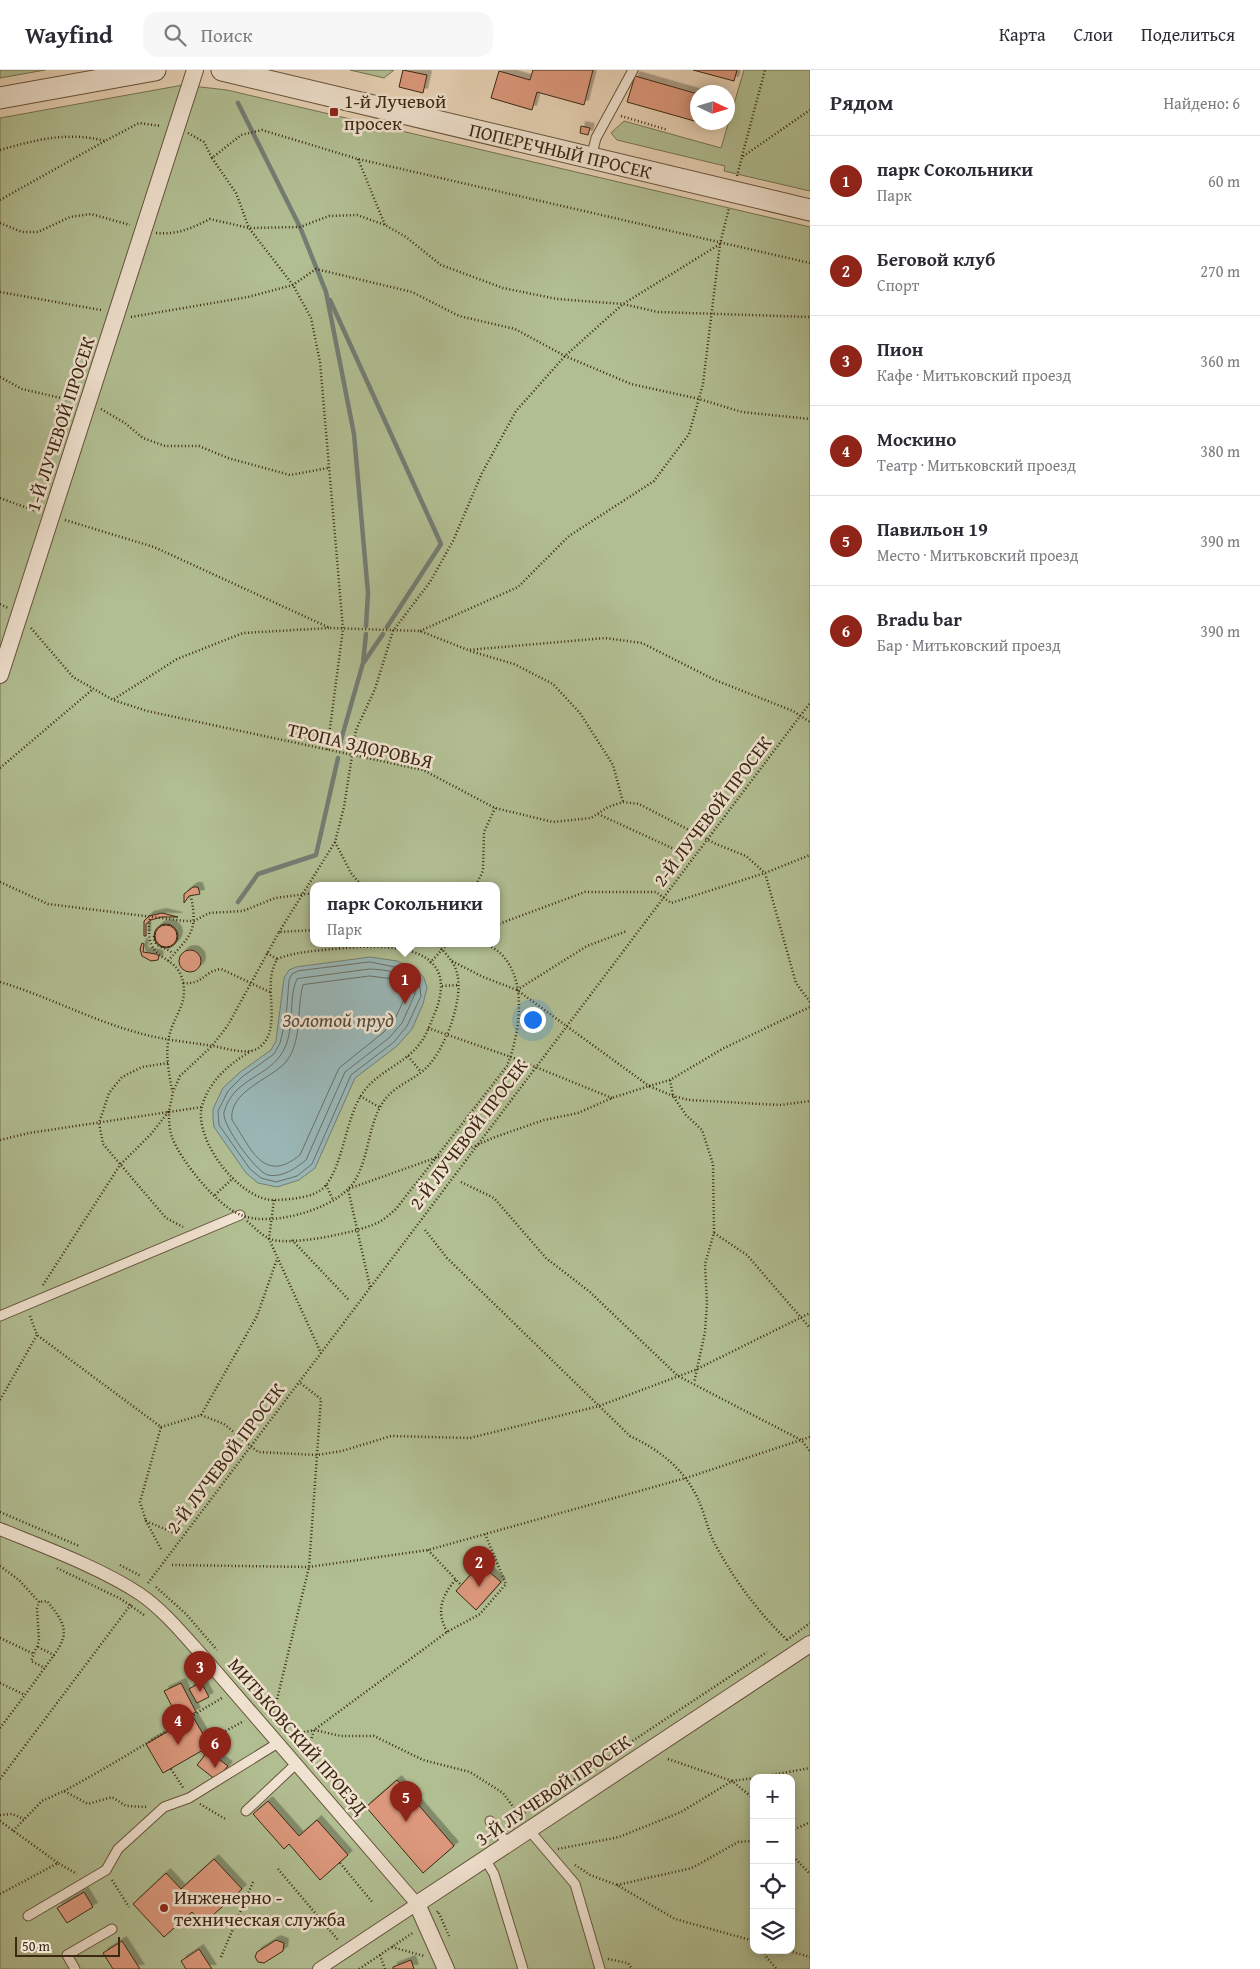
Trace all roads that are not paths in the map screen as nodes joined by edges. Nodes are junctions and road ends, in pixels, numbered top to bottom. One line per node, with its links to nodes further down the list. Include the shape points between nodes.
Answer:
1 (155, 70): 5 (street)
2 (195, 70): 8 (street, 1-Й ЛУЧЕВОЙ ПРОСЕК)
3 (222, 70): 6 (street, ПОПЕРЕЧНЫЙ ПРОСЕК)
4 (634, 70): 6 (lane, via 596,138)
5 (0, 98)
6 (591, 158): 7 (street, ПОПЕРЕЧНЫЙ ПРОСЕК)
7 (810, 210)
8 (0, 675)
9 (240, 1215): 10 (lane)
10 (0, 1316)
11 (0, 1529): 13 (street, МИТЬКОВСКИЙ ПРОЕЗД, via 140,1594 176,1626)
12 (810, 1644): 17 (street, 3-Й ЛУЧЕВОЙ ПРОСЕК)
13 (278, 1743): 14 (street, МИТЬКОВСКИЙ ПРОЕЗД); 21 (lane, via 189,1798 164,1807 118,1849 106,1870)
14 (302, 1759): 15 (lane); 20 (street, МИТЬКОВСКИЙ ПРОЕЗД)
15 (246, 1811)
16 (490, 1821): 18 (lane)
17 (529, 1830): 18 (street, 3-Й ЛУЧЕВОЙ ПРОСЕК); 27 (lane, via 575,1884)
18 (508, 1844): 19 (street, 3-Й ЛУЧЕВОЙ ПРОСЕК)
19 (485, 1859): 20 (street, 3-Й ЛУЧЕВОЙ ПРОСЕК); 26 (lane, via 494,1874)
20 (417, 1904): 24 (street, 3-Й ЛУЧЕВОЙ ПРОСЕК); 25 (street, МИТЬКОВСКИЙ ПРОЕЗД)
21 (28, 1916)
22 (112, 1930): 23 (lane, via 67,1955)
23 (75, 1969)
24 (319, 1969)
25 (446, 1969)
26 (523, 1969)
27 (600, 1969)

